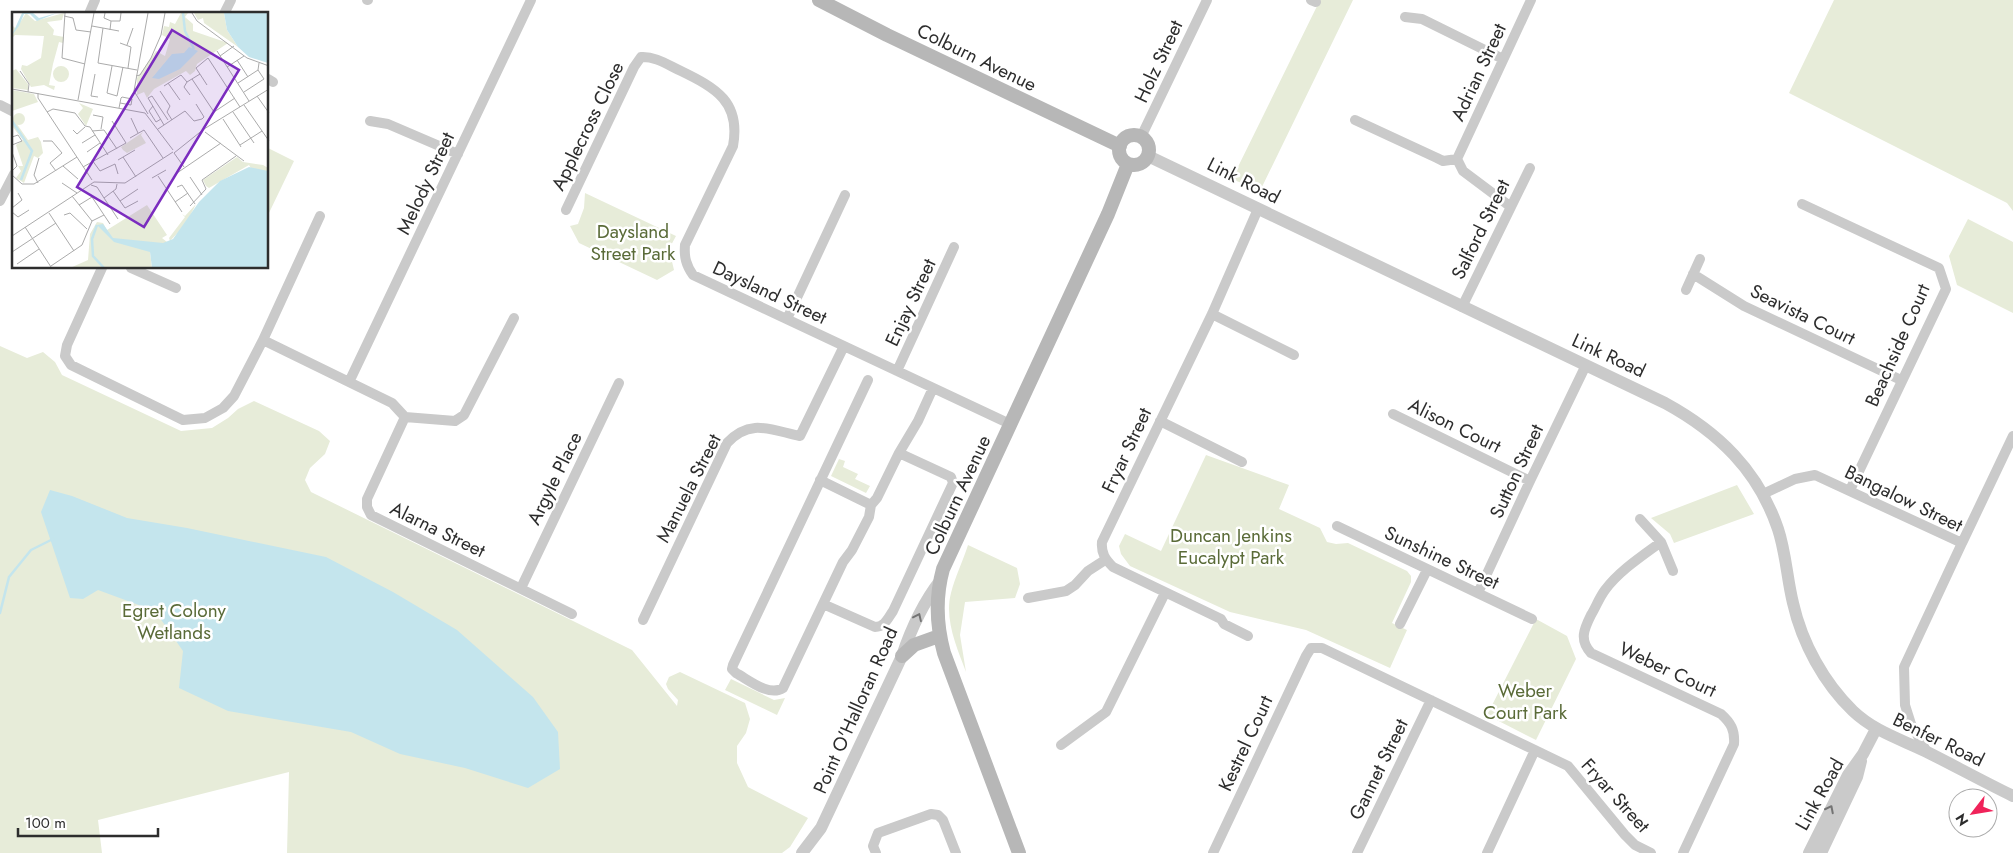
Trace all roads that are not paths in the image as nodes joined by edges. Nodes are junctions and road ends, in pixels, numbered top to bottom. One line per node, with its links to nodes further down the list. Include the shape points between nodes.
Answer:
1 (95, 0): 7 (street)
2 (231, 0): 8 (street)
3 (531, 0): 18 (street, Melody Street)
4 (819, 0): 17 (main road, Colburn Avenue)
5 (1206, 0): 16 (street, Holz Street)
6 (1531, 0): 11 (street, Adrian Street)
7 (90, 12)
8 (225, 12)
9 (1405, 17): 11 (street, via 1422,19)
10 (641, 57): 29 (street, Applecross Close); 41 (street, Daysland Street, via 650,56 710,85 721,94 734,119 733,146 686,244 687,265 693,275)
11 (1503, 59): 20 (street, Adrian Street)
12 (0, 105): 13 (street)
13 (12, 111)
14 (370, 120): 18 (street, via 388,124)
15 (1355, 120): 20 (street, via 1444,161)
16 (1141, 138): 17 (main road, via 1129,137); 19 (main road, via 1149,147)
17 (1120, 146): 21 (main road, via 1122,158)
18 (458, 154): 47 (street, Melody Street)
19 (1148, 156): 21 (main road, via 1138,165); 28 (street, Link Road)
20 (1457, 159): 27 (street, via 1463,171)
21 (1128, 164): 55 (main road, Colburn Avenue)
22 (1530, 168): 27 (street, Salford Street)
23 (12, 178): 25 (street)
24 (845, 195): 41 (street)
25 (0, 201)
26 (1802, 204): 49 (street, Beachside Court, via 1939,268 1946,289)
27 (1511, 206): 38 (street, Salford Street)
28 (1258, 209): 38 (street, Link Road); 39 (street, Fryar Street)
29 (566, 210)
30 (320, 216): 42 (street)
31 (954, 247): 46 (street, Enjay Street)
32 (1700, 259): 35 (street)
33 (102, 269): 42 (street, via 66,344 66,356 71,365 182,420 204,418 223,408 234,396)
34 (133, 269): 36 (street)
35 (1693, 274): 37 (street); 49 (street, Seavista Court, via 1744,306)
36 (176, 288)
37 (1686, 290)
38 (1462, 307): 45 (street, Link Road)
39 (1212, 314): 44 (street); 54 (street, Fryar Street)
40 (514, 318): 53 (street, via 464,416 455,421)
41 (786, 319): 43 (street, Daysland Street)
42 (263, 340): 47 (street)
43 (844, 346): 46 (street, Daysland Street); 79 (street, Manuela Street, via 800,436 755,427 744,429 726,443)
44 (1294, 355)
45 (1586, 365): 60 (street, Sutton Street); 62 (street, Link Road, via 1665,403 1708,429 1745,467)
46 (897, 371): 51 (street, Daysland Street)
47 (350, 380): 53 (street, via 392,403)
48 (868, 380): 59 (street)
49 (1901, 380): 61 (street, Beachside Court)
50 (619, 383): 72 (street, Argyle Place)
51 (933, 388): 55 (street, Daysland Street); 57 (street)
52 (1393, 414): 60 (street, Alison Court)
53 (405, 417): 72 (street, Alarna Street, via 367,499 371,515)
54 (1160, 421): 58 (street); 68 (street, Fryar Street, via 1102,542)
55 (1010, 424): 71 (main road, Colburn Avenue)
56 (2013, 436): 67 (street)
57 (899, 453): 63 (street); 76 (street, via 951,477 953,483 893,611 884,624 875,627)
58 (1242, 462)
59 (820, 480): 63 (street); 76 (street, via 732,669 771,691 783,688)
60 (1530, 480): 74 (street, Sutton Street)
61 (1850, 490): 62 (street, Bangalow Street, via 1815,475 1795,479); 67 (street, Bangalow Street)
62 (1763, 494): 86 (street, Link Road, via 1778,530 1801,631 1813,656 1853,711)
63 (871, 505): 76 (street, via 869,517)
64 (1640, 518): 66 (street)
65 (1336, 526): 69 (street, Sunshine Street)
66 (1661, 542): 70 (street); 100 (street, Weber Court, via 1604,591 1582,637 1584,646 1591,653 1721,714 1730,722 1735,733 1734,744)
67 (1962, 543): 89 (street, Bangalow Street, via 1904,667 1905,705 1911,724)
68 (1105, 560): 73 (street); 75 (street, via 1066,591)
69 (1427, 570): 74 (street, Sunshine Street); 80 (street)
70 (1673, 571)
71 (940, 581): 81 (main road, Colburn Avenue); 84 (street, Point O'Halloran Road, one-way to 71, via 924,604)
72 (521, 588): 77 (street, Alarna Street)
73 (1166, 593): 82 (street, via 1221,619 1224,624); 87 (street, via 1106,712)
74 (1478, 593): 78 (street, Sunshine Street)
75 (1028, 598)
76 (823, 604)
77 (572, 614)
78 (1532, 619)
79 (643, 620)
80 (1400, 624)
81 (939, 636): 84 (main road, via 914,645); 95 (main road, Colburn Avenue)
82 (1248, 636)
83 (1311, 648): 85 (street, Fryar Street, via 1322,648); 96 (street, Kestrel Court)
84 (902, 656): 92 (street, Point O'Halloran Road, via 821,828)
85 (1431, 700): 88 (street, Fryar Street); 97 (street, Gannet Street)
86 (1876, 729): 89 (street, Benfer Road); 90 (street, Link Road)
87 (1061, 745)
88 (1535, 750): 98 (street); 99 (street, Fryar Street, via 1568,766 1625,835 1635,845)
89 (1927, 752): 91 (street, Benfer Road)
90 (1863, 754): 101 (street, Link Road, one-way to 90, via 1848,775); 102 (street, Link Road, via 1857,777)
91 (2013, 796)
92 (802, 853)
93 (876, 853): 94 (street, via 874,846 878,833 931,814 938,814 943,820)
94 (956, 853)
95 (1019, 853)
96 (1213, 853)
97 (1357, 853)
98 (1487, 853)
99 (1651, 853)
100 (1683, 853)
101 (1809, 853)
102 (1821, 853)

